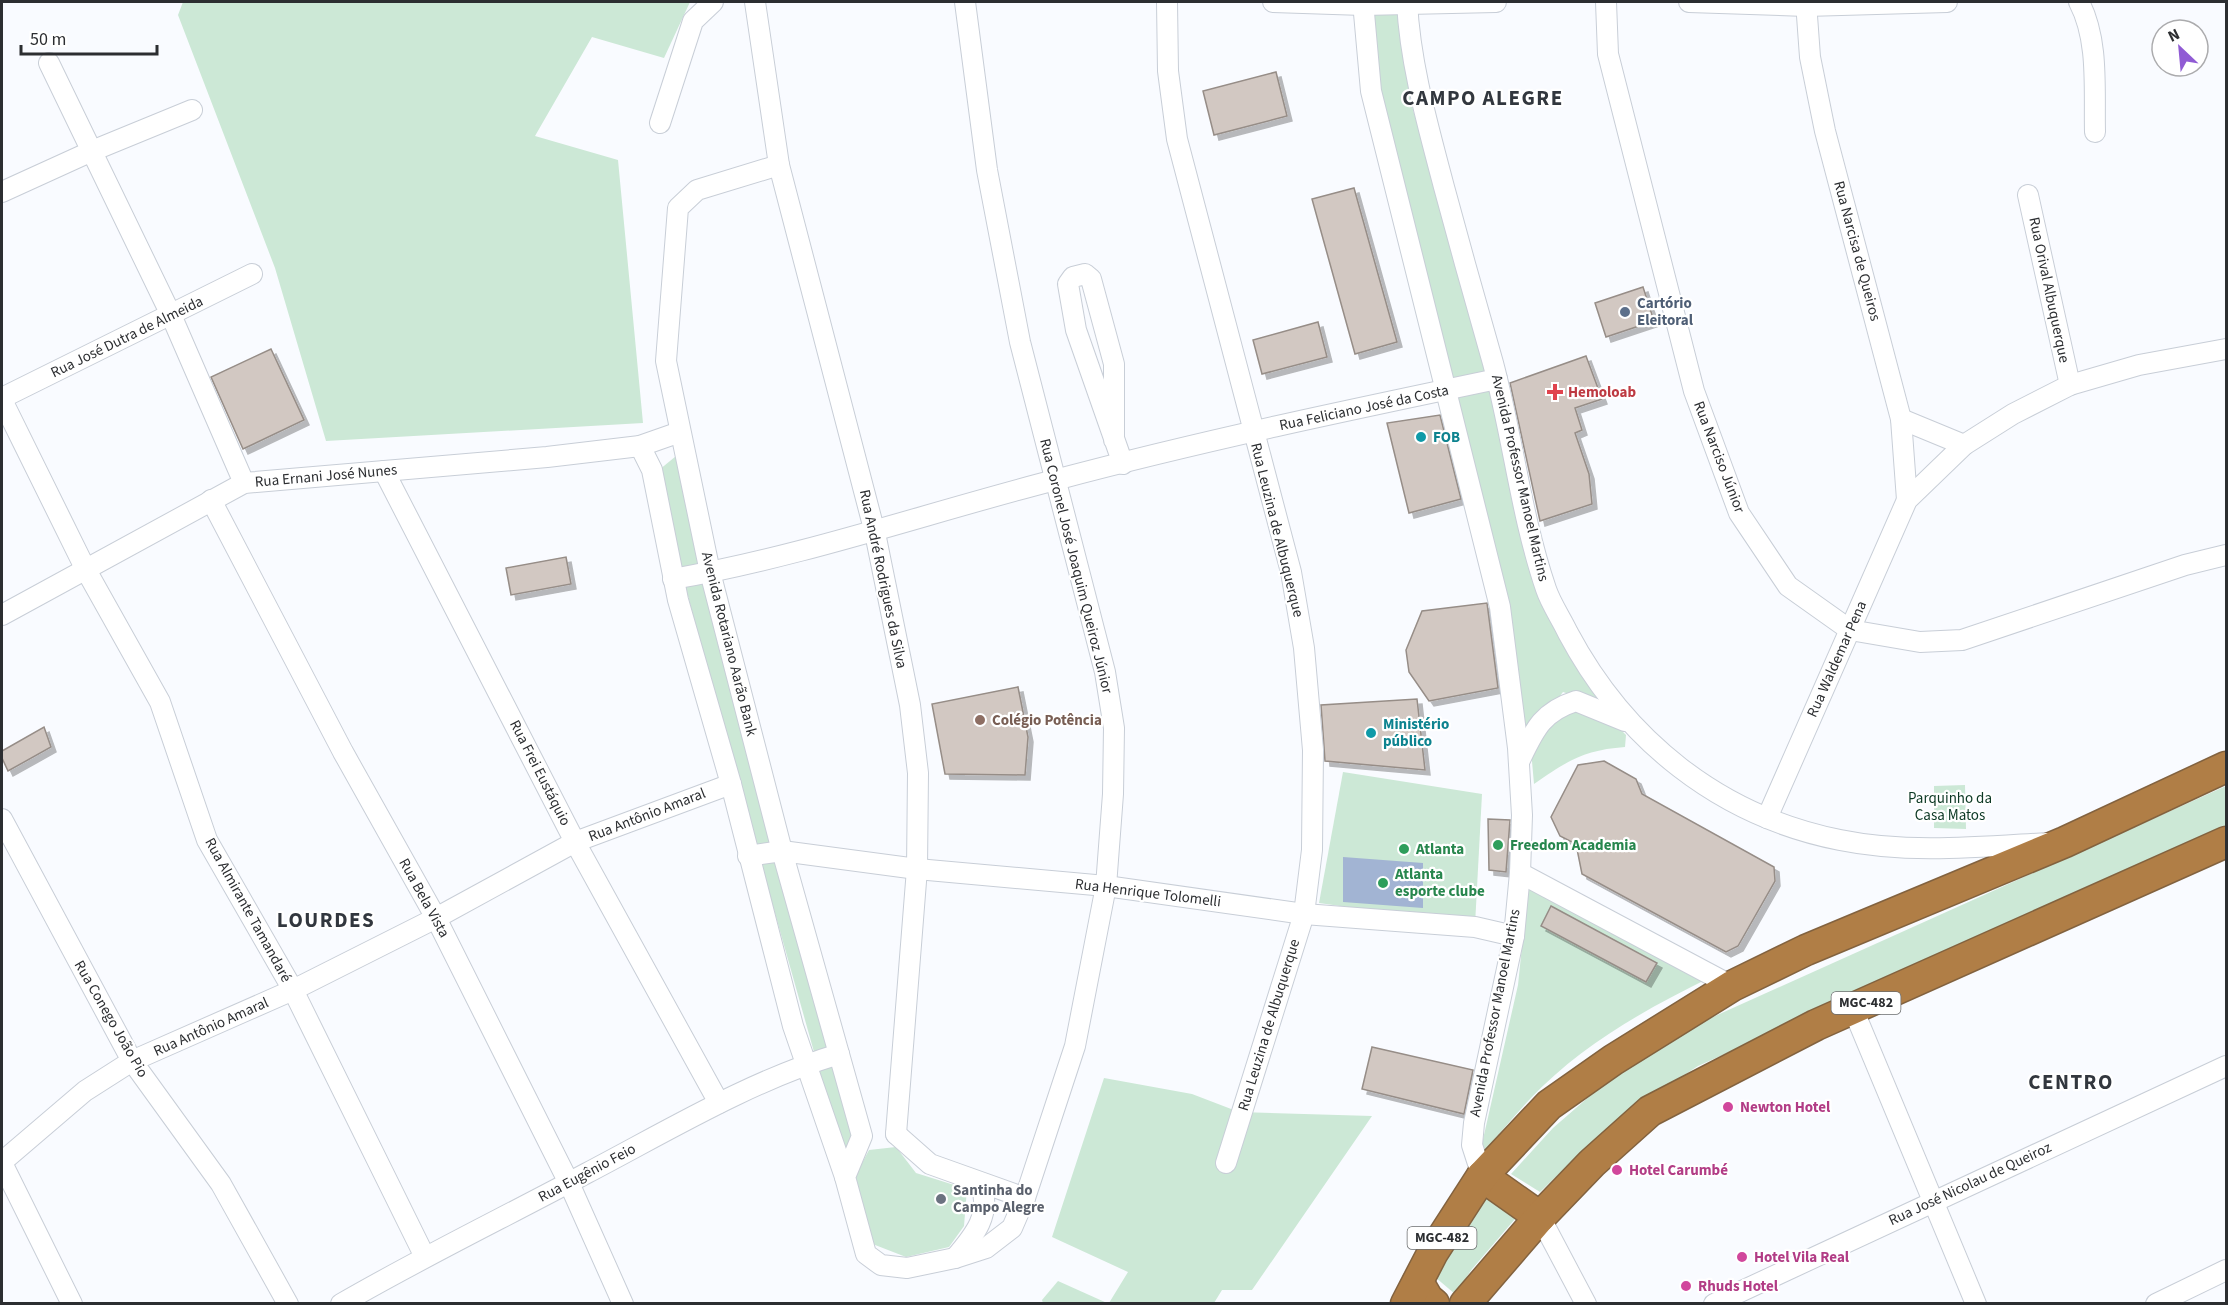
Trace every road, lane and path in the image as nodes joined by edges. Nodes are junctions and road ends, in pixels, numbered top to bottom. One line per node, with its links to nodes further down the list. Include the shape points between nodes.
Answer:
1 (713, 2): 16 (street, via 693,21)
2 (754, 2): 19 (street, Rua André Rodrigues da Silva)
3 (965, 2): 37 (street, Rua Coronel José Joaquim Queiroz Júnior, via 987,170 1020,342)
4 (1167, 2): 31 (street, Rua Leuzina de Albuquerque, via 1168,72 1176,139)
5 (1273, 2): 11 (street)
6 (1496, 2): 12 (street)
7 (1606, 2): 47 (street, Rua Narciso Júnior, via 1608,54 1625,127 1694,391 1738,513 1788,586)
8 (1689, 2): 13 (street)
9 (1947, 2): 13 (street)
10 (2079, 2): 17 (street, via 2088,18 2092,44)
11 (1363, 3): 12 (street); 27 (street, Avenida Professor Manoel Martins, via 1371,91)
12 (1407, 3): 25 (street, Avenida Professor Manoel Martins, via 1421,101)
13 (1806, 4): 29 (street, Rua Narcisa de Queiros, via 1810,57 1825,131)
14 (50, 63): 18 (street)
15 (192, 110): 18 (street)
16 (660, 123)
17 (2095, 132)
18 (92, 151): 20 (street); 23 (street)
19 (779, 165): 30 (street, Avenida Rotariano Aarão Bank, via 697,190 678,208 666,361); 41 (street, Rua André Rodrigues da Silva)
20 (2, 192)
21 (2028, 195): 26 (street, Rua Orival Albuquerque)
22 (252, 274): 23 (street, Rua José Dutra de Almeida)
23 (171, 315): 28 (street, Rua José Dutra de Almeida); 38 (street)
24 (2226, 349): 26 (street, via 2139,365)
25 (1497, 379): 27 (street, Rua Feliciano José da Costa); 48 (street, Avenida Professor Manoel Martins, via 1547,593 1581,656)
26 (2070, 385): 33 (street)
27 (1446, 390): 31 (street, Rua Feliciano José da Costa); 49 (street, Avenida Professor Manoel Martins, via 1500,607)
28 (2, 399): 43 (street, Rua Almirante Tamandaré)
29 (1901, 419): 33 (street); 40 (street, Rua Narcisa de Queiros)
30 (680, 432): 34 (street, Rua Ernani José Nunes); 44 (street, Avenida Rotariano Aarão Bank)
31 (1253, 433): 35 (street, Rua Feliciano José da Costa); 62 (street, Rua Leuzina de Albuquerque, via 1289,564 1304,648 1313,750 1312,850)
32 (1114, 440): 32 (street, via 1076,330 1068,284 1073,277 1084,274 1091,279 1114,364); 35 (street)
33 (1964, 445): 40 (street)
34 (640, 446): 36 (street, Rua Ernani José Nunes); 45 (street, via 652,470)
35 (1123, 464): 37 (street, Rua Feliciano José da Costa)
36 (384, 471): 38 (street, Rua Ernani José Nunes); 54 (street, Rua Frei Eustáquio)
37 (1055, 480): 41 (street, Rua Feliciano José da Costa); 61 (street, Rua Coronel José Joaquim Queiroz Júnior, via 1105,672 1114,728)
38 (244, 483): 39 (street, Rua Ernani José Nunes)
39 (211, 500): 43 (street, Rua Ernani José Nunes); 63 (street, Rua Bela Vista, via 343,752)
40 (1907, 500): 47 (street, Rua Waldemar Pena)
41 (875, 533): 44 (street, Rua Feliciano José da Costa); 59 (street, Rua André Rodrigues da Silva, via 913,727 918,773)
42 (2226, 555): 47 (street, Rua Narciso Júnior, via 2185,565 1962,640 1920,642)
43 (86, 570): 46 (street, Rua Ernani José Nunes); 66 (street, Rua Almirante Tamandaré, via 160,702 207,840)
44 (710, 572): 45 (street, Rua Feliciano José da Costa); 57 (street, Avenida Rotariano Aarão Bank)
45 (673, 579): 51 (street)
46 (2, 615)
47 (1850, 630): 52 (street, Rua Waldemar Pena)
48 (1629, 723): 49 (street, via 1576,700 1547,714); 52 (street, Avenida Professor Manoel Martins, via 1665,758 1712,790)
49 (1519, 762): 60 (street, Avenida Professor Manoel Martins)
50 (2226, 767): 55 (highway, MGC-482)
51 (731, 784): 54 (street, Rua Antônio Amaral); 58 (street)
52 (1767, 818): 55 (street, Avenida Professor Manoel Martins, via 1839,840 1900,848)
53 (2, 819): 69 (street, Rua Conego João Pio)
54 (575, 842): 63 (street, Rua Antônio Amaral); 72 (street, Rua Frei Eustáquio)
55 (2065, 842): 65 (highway, MGC-482, via 1806,950)
56 (2226, 842): 67 (highway, MGC-482)
57 (782, 851): 58 (street, Rua Henrique Tolomelli); 59 (street, Rua Henrique Tolomelli); 68 (street, Avenida Rotariano Aarão Bank)
58 (748, 856): 70 (street)
59 (917, 868): 61 (street, Rua Henrique Tolomelli); 73 (street, Rua André Rodrigues da Silva)
60 (1520, 873): 64 (street, Avenida Professor Manoel Martins); 65 (street)
61 (1107, 886): 62 (street, Rua Henrique Tolomelli); 81 (street, Rua Coronel José Joaquim Queiroz Júnior, via 1075,1046)
62 (1304, 914): 64 (street, Rua Henrique Tolomelli, via 1475,927); 76 (street, Rua Leuzina de Albuquerque)
63 (436, 918): 66 (street, Rua Antônio Amaral); 79 (street, Rua Bela Vista)
64 (1514, 936): 77 (street, Avenida Professor Manoel Martins, via 1473,1123 1472,1145)
65 (1732, 986): 77 (highway, MGC-482, via 1549,1105)
66 (293, 990): 69 (street, Rua Antônio Amaral); 84 (street, Rua Almirante Tamandaré)
67 (1854, 1009): 82 (street); 83 (highway, MGC-482, via 1650,1112 1592,1163)
68 (839, 1054): 70 (street, Rua Eugênio Feio); 74 (street, Avenida Rotariano Aarão Bank)
69 (132, 1061): 75 (street, Rua Antônio Amaral, via 85,1090); 89 (street, Rua Conego João Pio, via 221,1184)
70 (806, 1064): 72 (street, Rua Eugênio Feio); 78 (street)
71 (2226, 1066): 82 (street, Rua José Nicolau de Queiroz)
72 (719, 1103): 79 (street, Rua Eugênio Feio)
73 (896, 1134): 74 (street); 80 (street, via 930,1164)
74 (862, 1136): 78 (street)
75 (2, 1163): 88 (street)
76 (1226, 1163)
77 (1482, 1176): 83 (highway); 87 (highway, MGC-482, via 1433,1252)
78 (845, 1177): 85 (street, via 866,1254 881,1265 907,1268)
79 (569, 1183): 84 (street, Rua Eugênio Feio); 91 (street, Rua Bela Vista)
80 (980, 1183): 81 (street); 85 (street, via 986,1198 982,1214 975,1235)
81 (1025, 1198): 85 (street, Rua Coronel José Joaquim Queiroz Júnior, via 1012,1228 986,1248)
82 (1932, 1202): 94 (street, Rua José Nicolau de Queiroz); 95 (street)
83 (1540, 1217): 92 (highway, MGC-482); 93 (street)
84 (424, 1256): 90 (street, Rua Eugênio Feio)
85 (956, 1258)
86 (2226, 1270): 96 (street)
87 (1420, 1296)
88 (72, 1304)
89 (288, 1304)
90 (341, 1304)
91 (623, 1304)
92 (1465, 1304)
93 (1586, 1304)
94 (1714, 1304)
95 (1976, 1304)
96 (2156, 1304)

